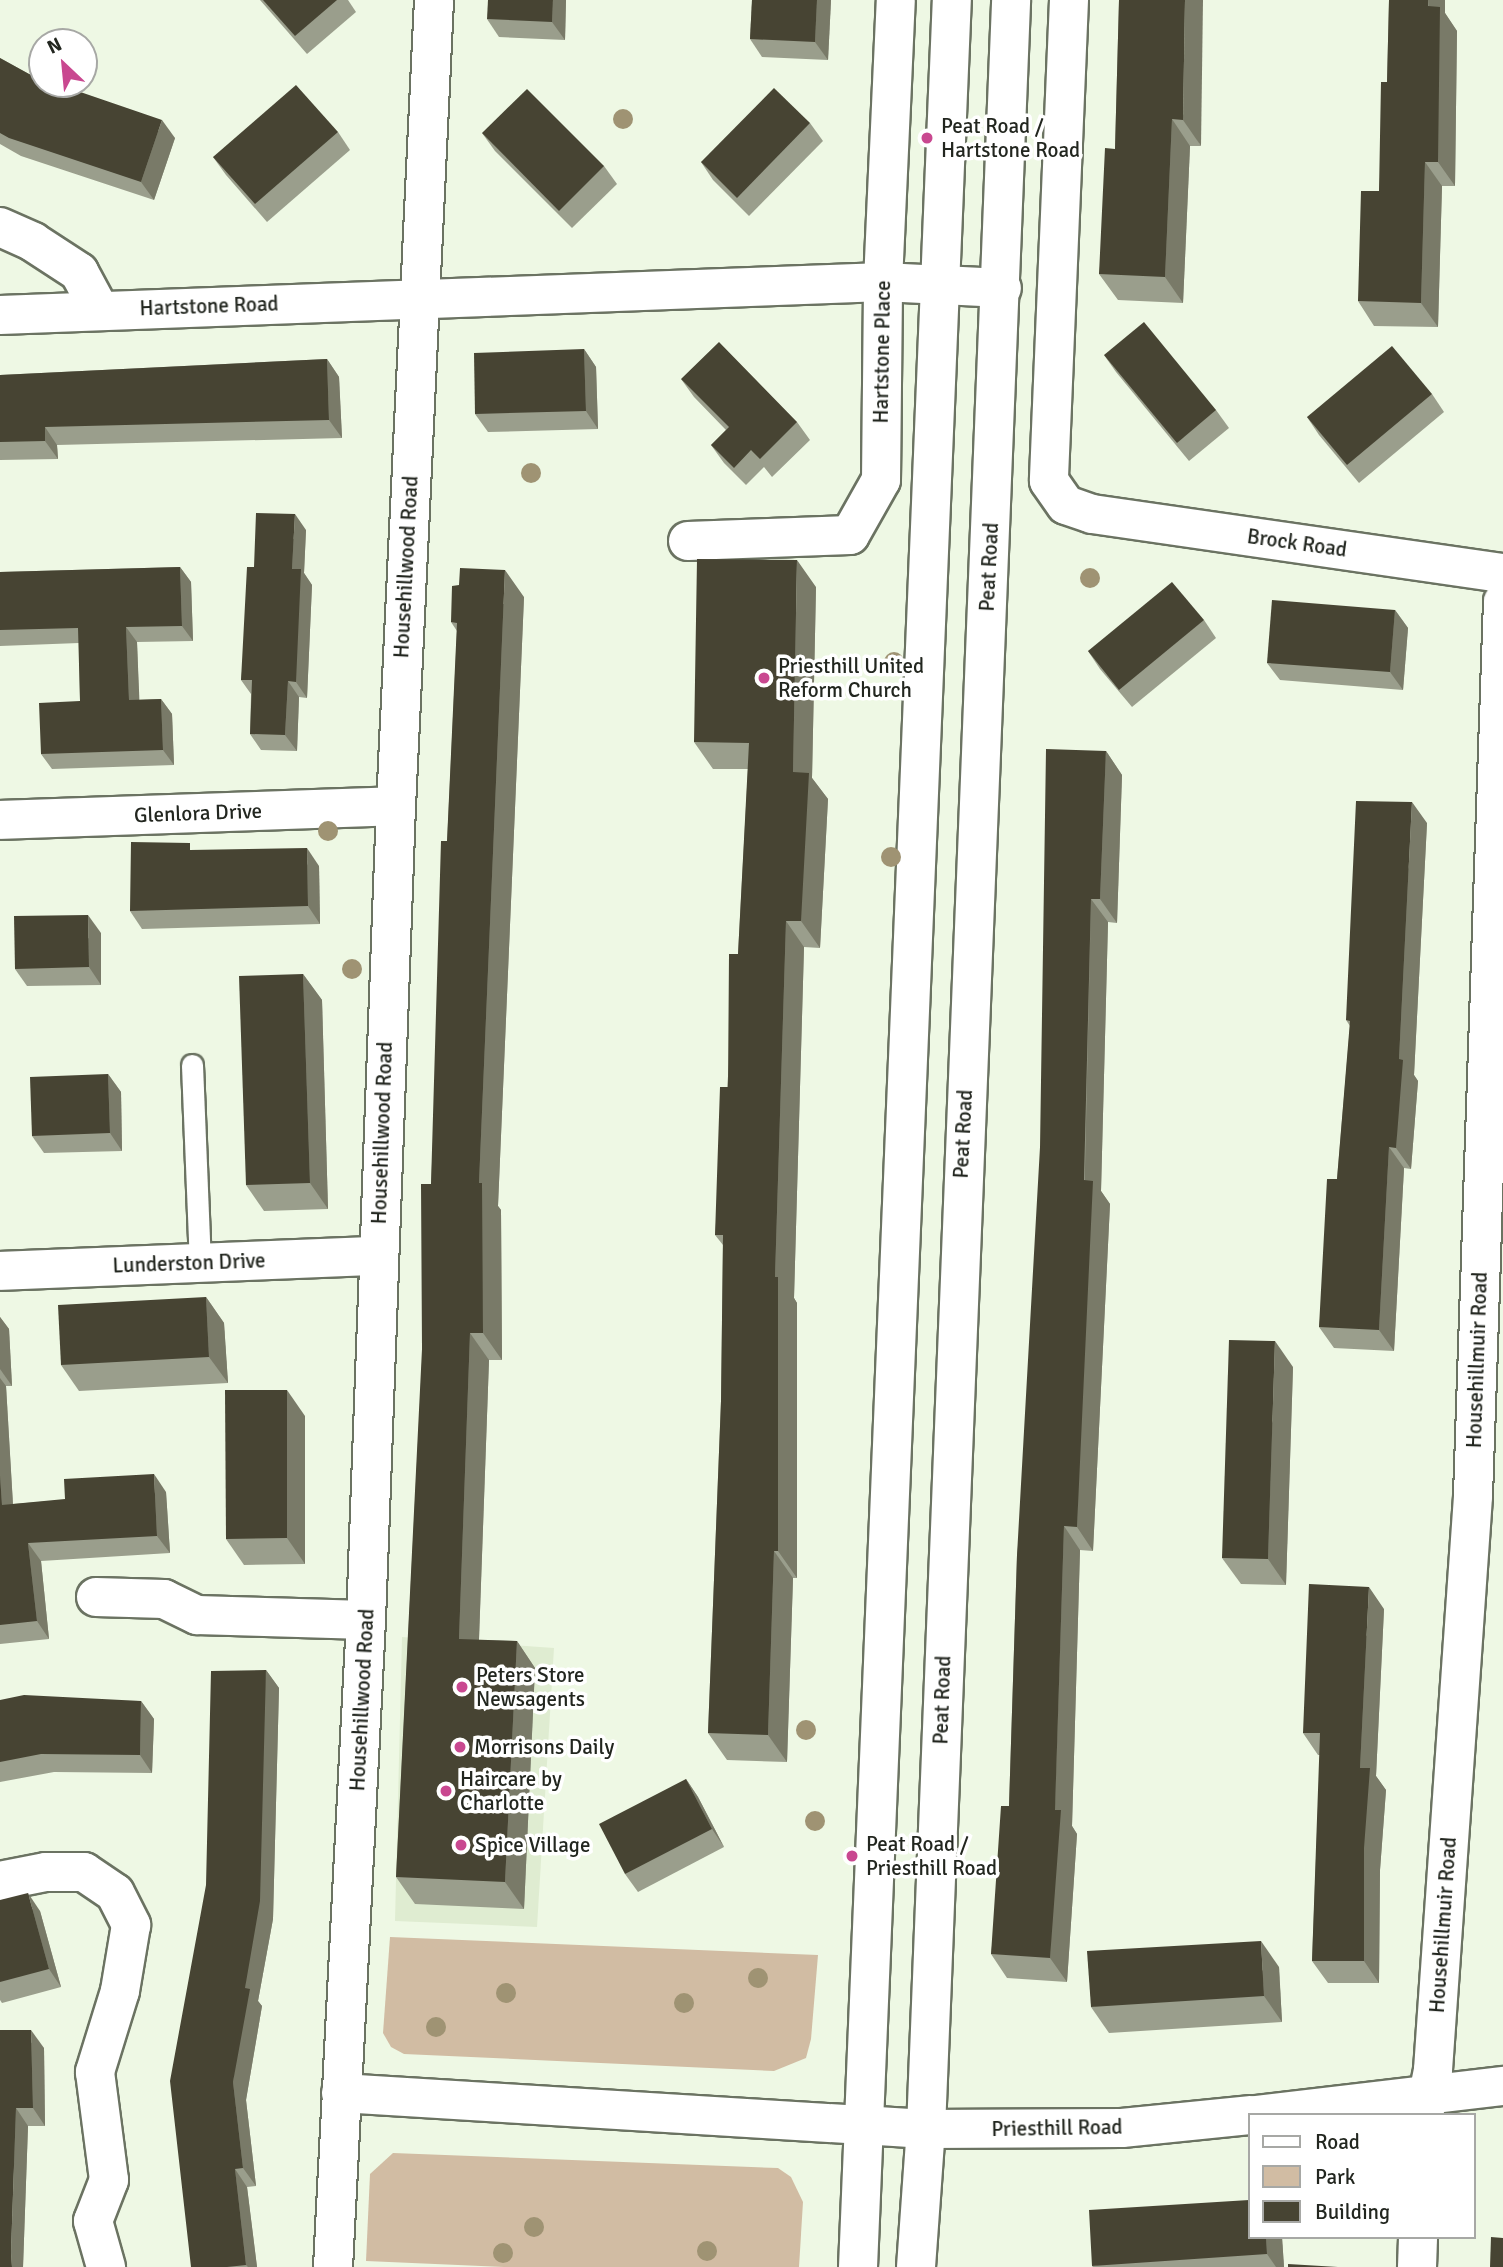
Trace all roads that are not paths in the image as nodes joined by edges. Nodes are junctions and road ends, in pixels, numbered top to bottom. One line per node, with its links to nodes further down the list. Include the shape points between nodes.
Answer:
1 (434, 0): 10 (street, Househillwood Road)
2 (896, 0): 7 (street, Hartstone Place)
3 (952, 0): 8 (street)
4 (1011, 0): 9 (street, Peat Road)
5 (1069, 0): 14 (street, Brock Road, via 1049,481 1066,505 1092,514)
6 (0, 227): 11 (street, via 79,272)
7 (883, 282): 8 (street, Hartstone Road); 10 (street, Hartstone Road); 13 (street, Hartstone Place, via 881,480 850,535)
8 (941, 284): 9 (street, Hartstone Road); 31 (street)
9 (1002, 288): 32 (street, Peat Road, via 961,1185)
10 (419, 301): 11 (street, Hartstone Road); 16 (street, Househillwood Road)
11 (100, 311): 12 (street, Hartstone Road)
12 (0, 315)
13 (688, 541)
14 (1503, 573)
15 (1503, 602): 22 (street, Househillmuir Road)
16 (396, 806): 17 (street, Glenlora Drive); 19 (street, Househillwood Road)
17 (0, 820)
18 (192, 1065): 20 (lane)
19 (377, 1256): 20 (street, Lunderston Drive); 24 (street, Househillwood Road)
20 (200, 1261): 21 (street, Lunderston Drive)
21 (0, 1271)
22 (1488, 1495): 28 (street, Househillmuir Road, via 1434,2060)
23 (96, 1597): 24 (street, via 164,1599 197,1615)
24 (366, 1620): 27 (street, Househillwood Road)
25 (0, 1881): 34 (street, via 46,1872 84,1872 115,1894 131,1925 120,1991 95,2073 109,2180 93,2221)
26 (1503, 2086): 28 (street)
27 (341, 2093): 31 (street, Priesthill Road); 35 (street, Househillwood Road)
28 (1425, 2106): 29 (street)
29 (1293, 2113)
30 (1248, 2115): 32 (street, Priesthill Road, via 1122,2128)
31 (863, 2126): 32 (street, Priesthill Road); 36 (street)
32 (926, 2129): 37 (street, Peat Road)
33 (1418, 2239): 38 (street)
34 (106, 2267)
35 (333, 2267)
36 (858, 2267)
37 (916, 2267)
38 (1417, 2267)

